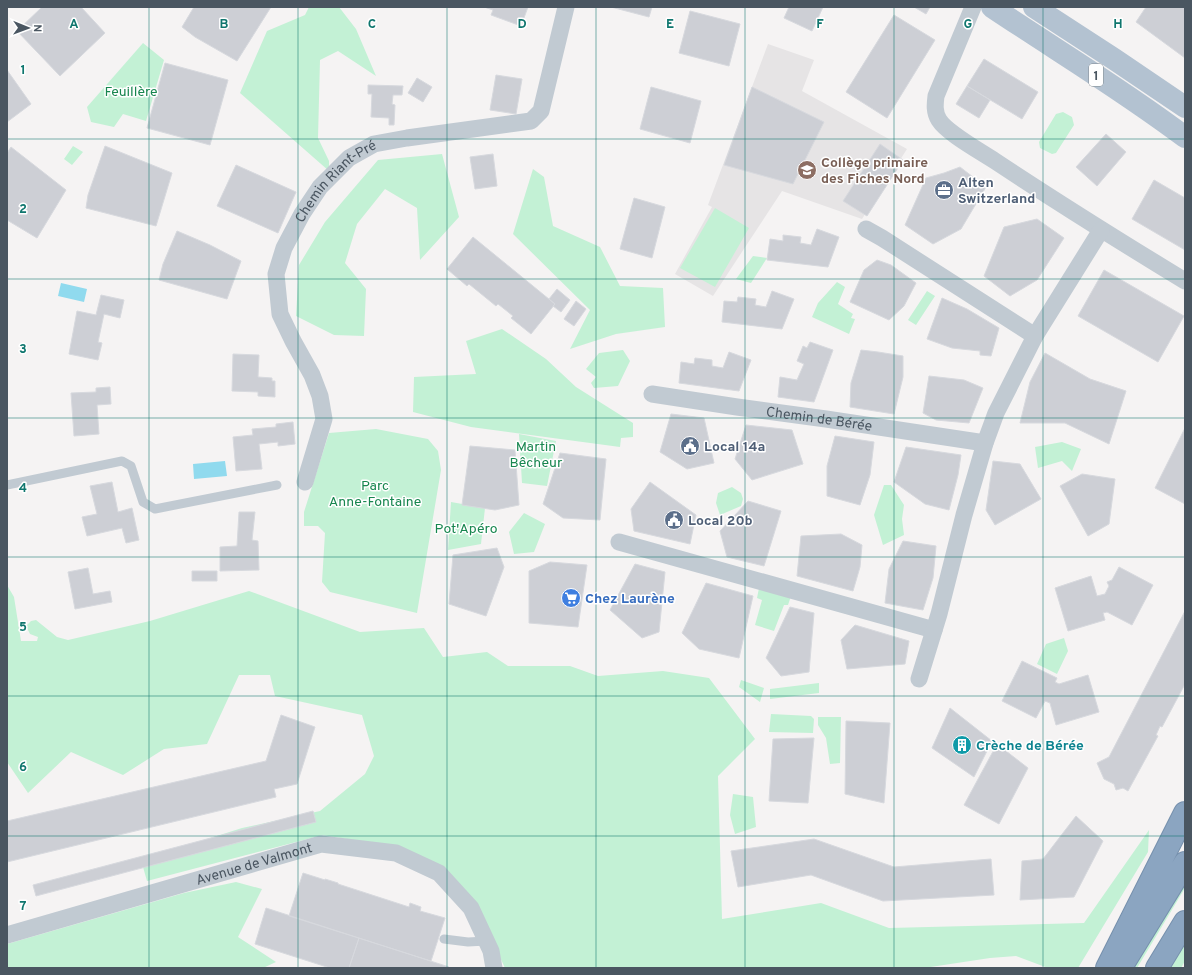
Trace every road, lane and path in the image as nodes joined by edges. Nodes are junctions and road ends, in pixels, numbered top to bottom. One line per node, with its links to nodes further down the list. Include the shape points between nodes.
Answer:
1 (566, 7): 13 (street, Chemin Riant-Pré, via 541,111 531,121 374,144 349,158 320,187 302,214 284,248 276,274 280,314 312,375 320,396 324,419)
2 (974, 7): 8 (street, via 936,96 935,109 939,120 949,131)
3 (992, 7): 6 (main road, 1)
4 (1034, 7): 5 (main road, 1)
5 (1185, 107)
6 (1185, 137)
7 (866, 229): 10 (street)
8 (1101, 230): 9 (street); 10 (street)
9 (1185, 281)
10 (1035, 336): 12 (street, via 996,412)
11 (652, 394): 12 (street, Chemin de Bérée)
12 (985, 443): 17 (street)
13 (305, 482)
14 (7, 485): 15 (lane, via 122,461 131,466 142,502 154,509)
15 (277, 485)
16 (619, 542): 17 (street)
17 (934, 630): 18 (street)
18 (919, 679)
19 (1185, 813): 26 (highway)
20 (1185, 863): 27 (highway)
21 (1185, 922): 28 (highway)
22 (7, 935): 24 (street, Avenue de Valmont, via 321,844 396,853 439,873 471,908)
23 (444, 939): 24 (lane, via 468,942)
24 (486, 940): 25 (street, Avenue de Valmont)
25 (494, 968)
26 (1107, 968)
27 (1121, 968)
28 (1157, 968)

